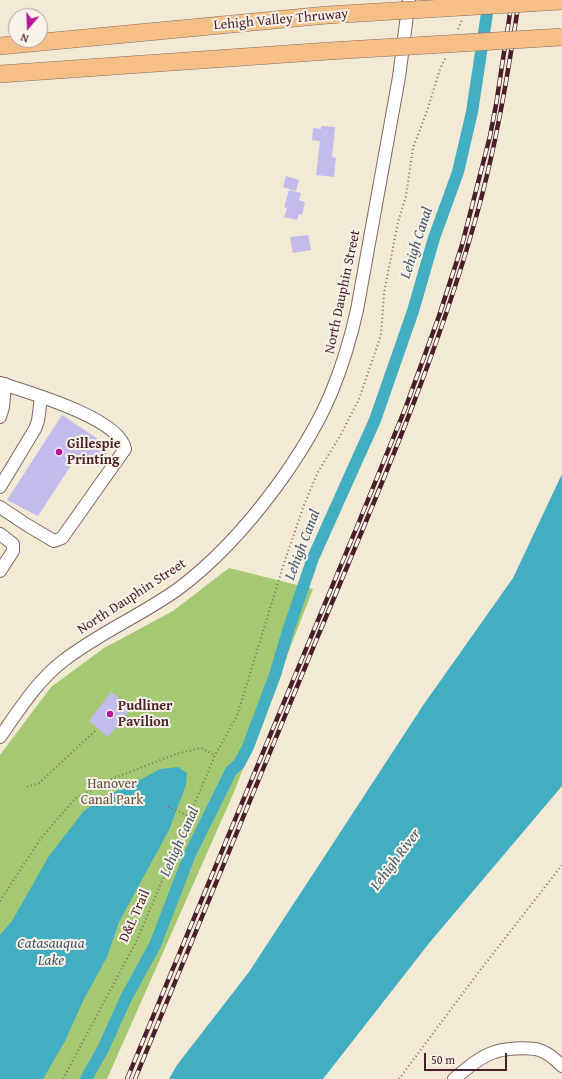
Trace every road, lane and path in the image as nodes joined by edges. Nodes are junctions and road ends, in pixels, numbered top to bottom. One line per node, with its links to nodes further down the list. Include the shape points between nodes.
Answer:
1 (409, 0): 14 (street, North Dauphin Street, via 399,77 357,310 342,365 309,438 256,515 216,558 178,589 63,661 29,695)
2 (562, 1): 4 (highway, Lehigh Valley Thruway, bridge, via 327,15)
3 (562, 37): 5 (highway, bridge)
4 (0, 46)
5 (0, 74)
6 (2, 384): 7 (street); 8 (street, via 3,407)
7 (41, 397): 9 (street, via 35,429); 10 (street, via 94,419 118,435 125,449 62,538 54,540)
8 (0, 417)
9 (0, 487)
10 (0, 508)
11 (0, 534): 12 (street, via 13,544 13,551)
12 (0, 571)
13 (95, 732): 15 (path, via 39,783)
14 (0, 737)
15 (27, 787)
16 (168, 807): 17 (path)
17 (189, 816): 19 (path, D&L Trail, via 215,755 201,748 176,754 109,780 75,799 41,838); 21 (path, D&L Trail, via 137,940)
18 (562, 865): 22 (path)
19 (0, 901)
20 (562, 1066): 23 (street, via 539,1050 518,1048 493,1052)
21 (62, 1079)
22 (399, 1079)
23 (454, 1079)

